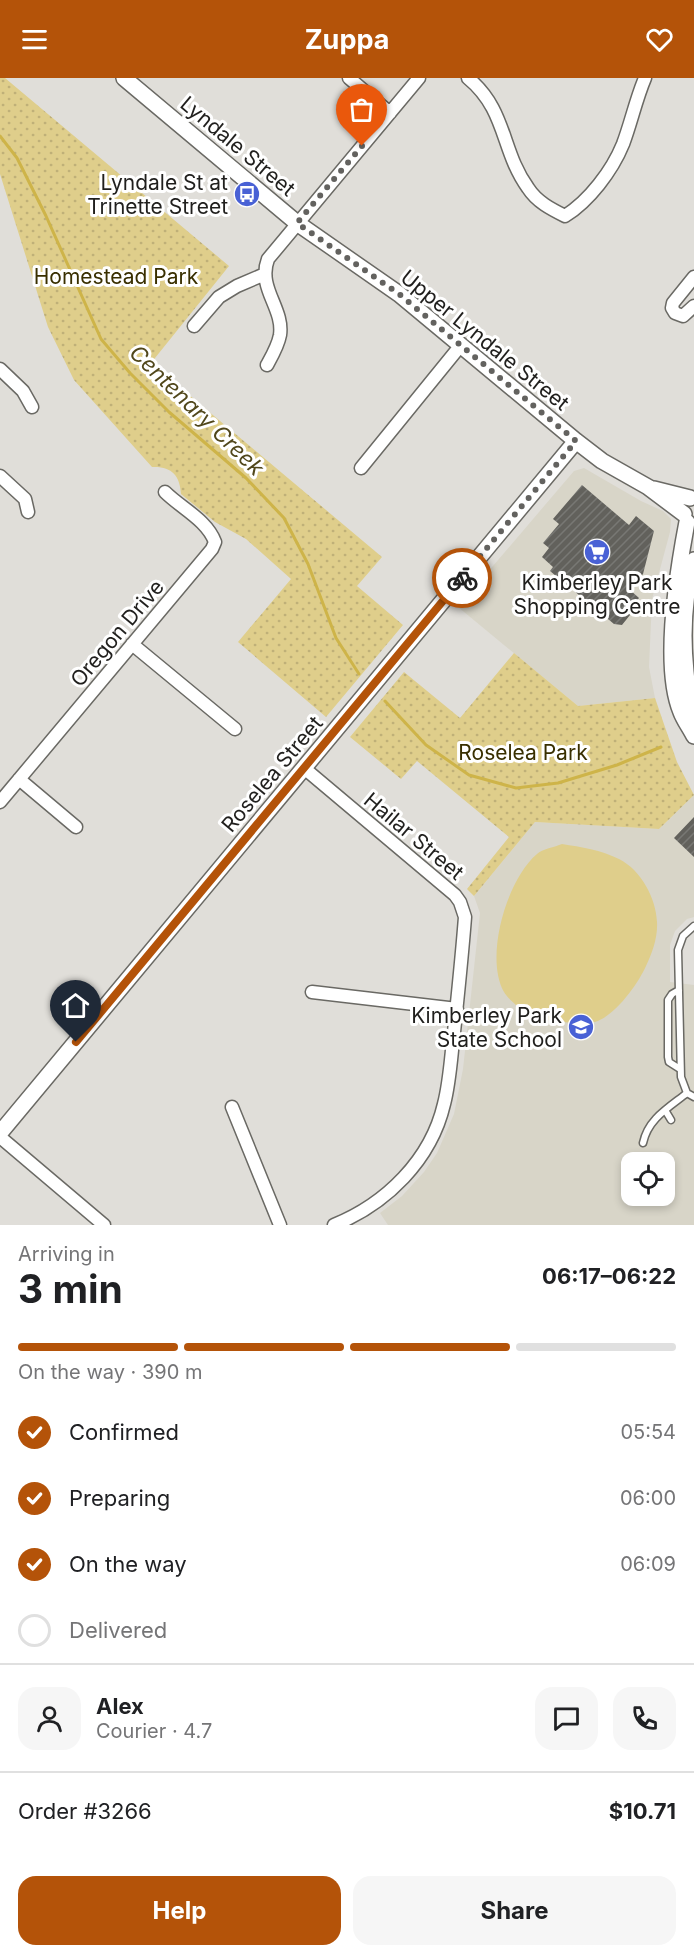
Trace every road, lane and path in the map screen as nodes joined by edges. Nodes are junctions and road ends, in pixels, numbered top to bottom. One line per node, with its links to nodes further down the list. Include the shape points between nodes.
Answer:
1 (124, 78): 7 (street, Lyndale Street)
2 (349, 78): 6 (street)
3 (419, 78): 6 (street)
4 (468, 78): 5 (street, via 494,107 528,188 543,204 565,216 579,207 608,171 622,146)
5 (645, 78)
6 (390, 112): 7 (street)
7 (297, 223): 8 (street, via 268,259); 12 (street, Upper Lyndale Street, via 399,294)
8 (265, 274): 11 (street, via 219,297); 13 (street, via 280,333)
9 (694, 277): 10 (street, via 672,308 683,316)
10 (694, 306)
11 (194, 326)
12 (461, 345): 16 (street, Upper Lyndale Street); 17 (street)
13 (267, 365)
14 (0, 369): 15 (street, via 23,391)
15 (32, 407)
16 (576, 441): 19 (street, Upper Lyndale Street); 29 (street, Roselea Street)
17 (361, 468)
18 (0, 476): 22 (street, via 25,499)
19 (648, 487): 21 (street, Upper Lyndale Street); 23 (street, Upper Lyndale Street)
20 (165, 492): 25 (street, Oregon Drive, via 212,532 215,542)
21 (692, 497): 23 (street, via 684,505)
22 (28, 512)
23 (688, 521): 26 (street, via 679,562)
24 (694, 560): 26 (street)
25 (132, 644): 27 (street); 30 (street, Oregon Drive)
26 (679, 654): 28 (street, via 691,703)
27 (235, 729)
28 (693, 732)
29 (304, 768): 36 (street, Hailar Street, via 460,902 465,917); 43 (street, Roselea Street)
30 (19, 779): 31 (street, Oregon Drive); 32 (street)
31 (0, 802)
32 (76, 827)
33 (694, 926): 34 (lane, via 679,942)
34 (679, 990): 37 (lane); 37 (lane, via 668,1000 668,1057)
35 (312, 992): 36 (street)
36 (456, 1010): 47 (street, Hailar Street, via 444,1105 416,1165 400,1183 369,1206)
37 (680, 1069): 38 (lane)
38 (687, 1093): 39 (lane); 41 (lane)
39 (694, 1097)
40 (232, 1107): 46 (street)
41 (665, 1110): 42 (lane); 44 (lane, via 650,1123)
42 (671, 1120)
43 (0, 1135): 45 (street)
44 (643, 1143)
45 (104, 1225)
46 (280, 1225)
47 (334, 1225)

